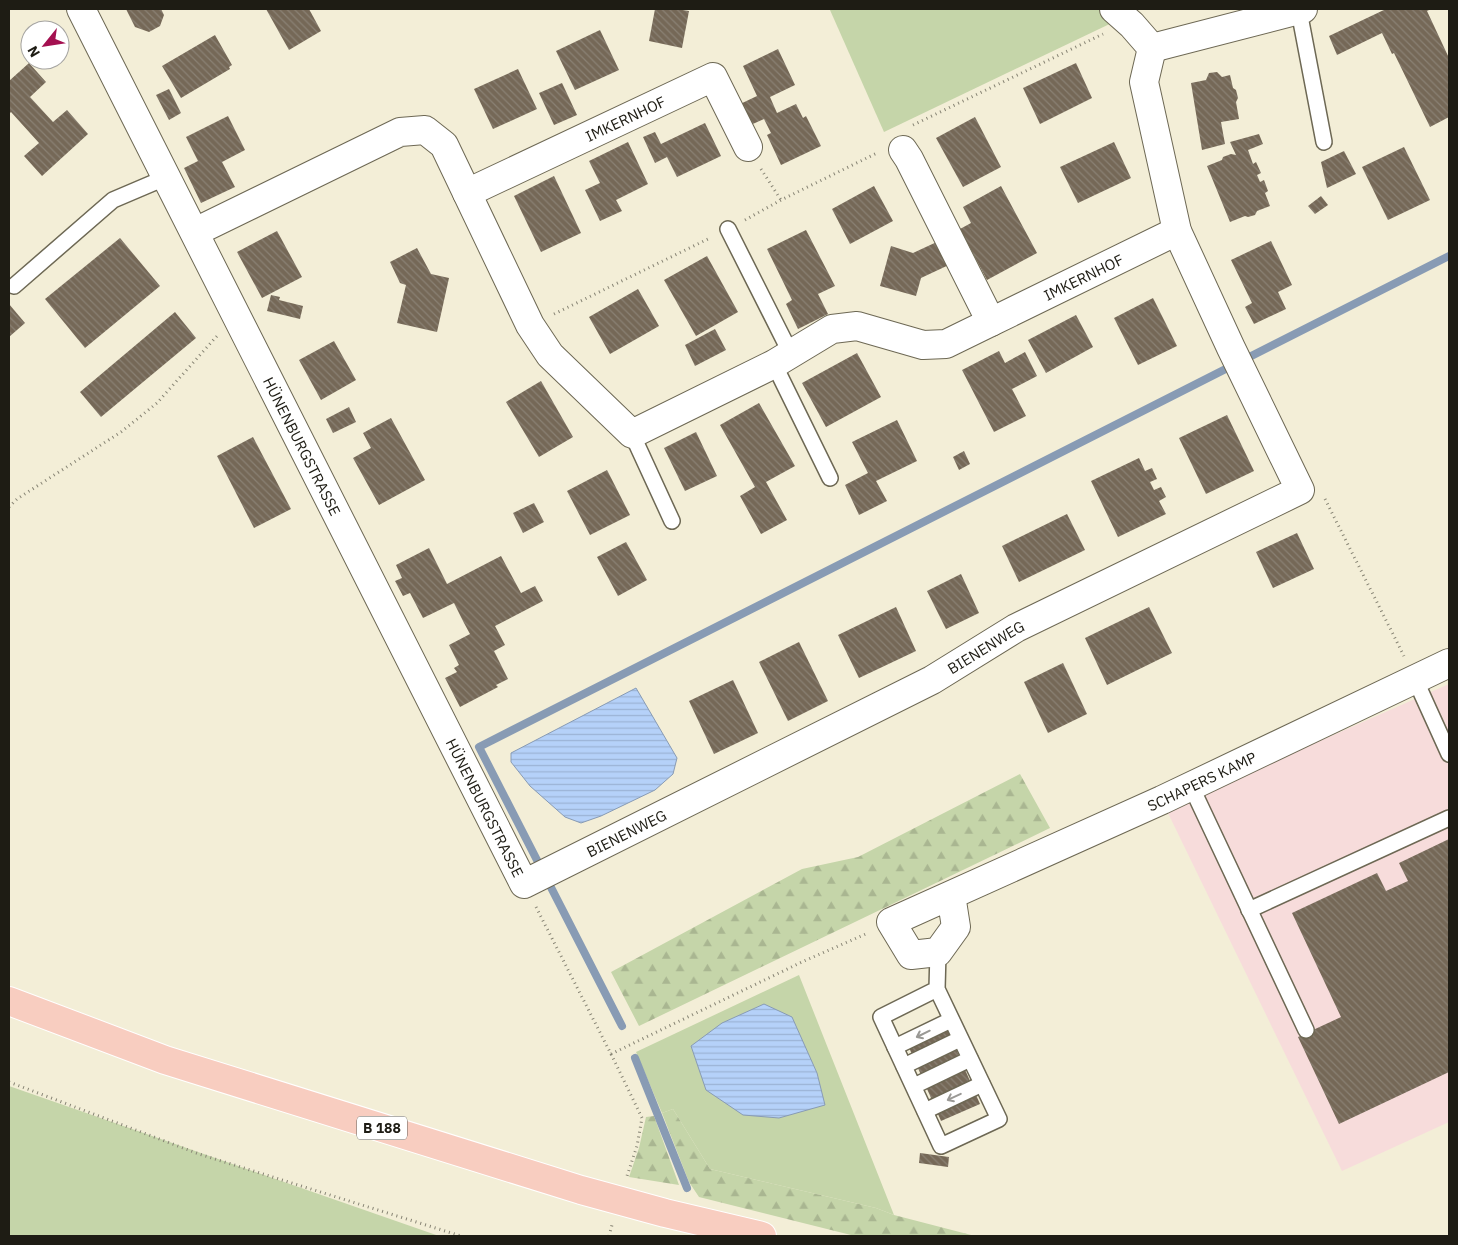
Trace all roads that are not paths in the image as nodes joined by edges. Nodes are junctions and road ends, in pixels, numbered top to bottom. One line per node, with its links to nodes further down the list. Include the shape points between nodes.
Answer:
1 (81, 9): 8 (street, HÜNENBURGSTRASSE)
2 (1301, 10): 4 (street); 6 (lane)
3 (1123, 17): 4 (street)
4 (1152, 48): 11 (street, via 1144,82)
5 (899, 142): 14 (street)
6 (1324, 142)
7 (748, 147): 9 (street, IMKERNHOF, via 713,77)
8 (167, 177): 12 (street, HÜNENBURGSTRASSE); 13 (lane, via 113,200)
9 (467, 193): 12 (street, via 444,145 425,130 400,132); 16 (street, via 530,325 550,355)
10 (728, 229): 15 (lane)
11 (1177, 231): 14 (street, IMKERNHOF); 24 (street, BIENENWEG, via 1300,490 1016,628 932,680)
12 (195, 232): 24 (street, HÜNENBURGSTRASSE)
13 (14, 286)
14 (991, 322): 15 (street, IMKERNHOF, via 946,344 922,345 857,326 832,329)
15 (782, 359): 16 (street, IMKERNHOF); 17 (lane)
16 (632, 434): 18 (lane)
17 (830, 478)
18 (672, 520)
19 (1449, 663): 20 (street, SCHAPERS KAMP)
20 (1415, 679): 21 (lane); 22 (street, SCHAPERS KAMP)
21 (1449, 754)
22 (1191, 786): 25 (street, SCHAPERS KAMP); 26 (lane)
23 (1449, 818): 26 (lane)
24 (539, 876)
25 (951, 895): 27 (street, via 956,927); 27 (street, SCHAPERS KAMP, via 891,922 911,955)
26 (1249, 910): 31 (lane)
27 (938, 952): 28 (lane)
28 (937, 989): 30 (lane); 33 (lane, via 881,1017)
29 (9, 1001): 39 (main road, B 188, via 175,1063 581,1190)
30 (951, 1020): 32 (lane); 33 (lane, one-way to 33)
31 (1306, 1030)
32 (960, 1039): 34 (lane); 35 (lane)
33 (895, 1047): 35 (lane)
34 (970, 1059): 36 (lane); 37 (lane)
35 (904, 1066): 37 (lane)
36 (982, 1084): 38 (lane, one-way to 38); 38 (lane, via 999,1119 942,1146)
37 (914, 1086): 38 (lane)
38 (925, 1111)
39 (762, 1236)

